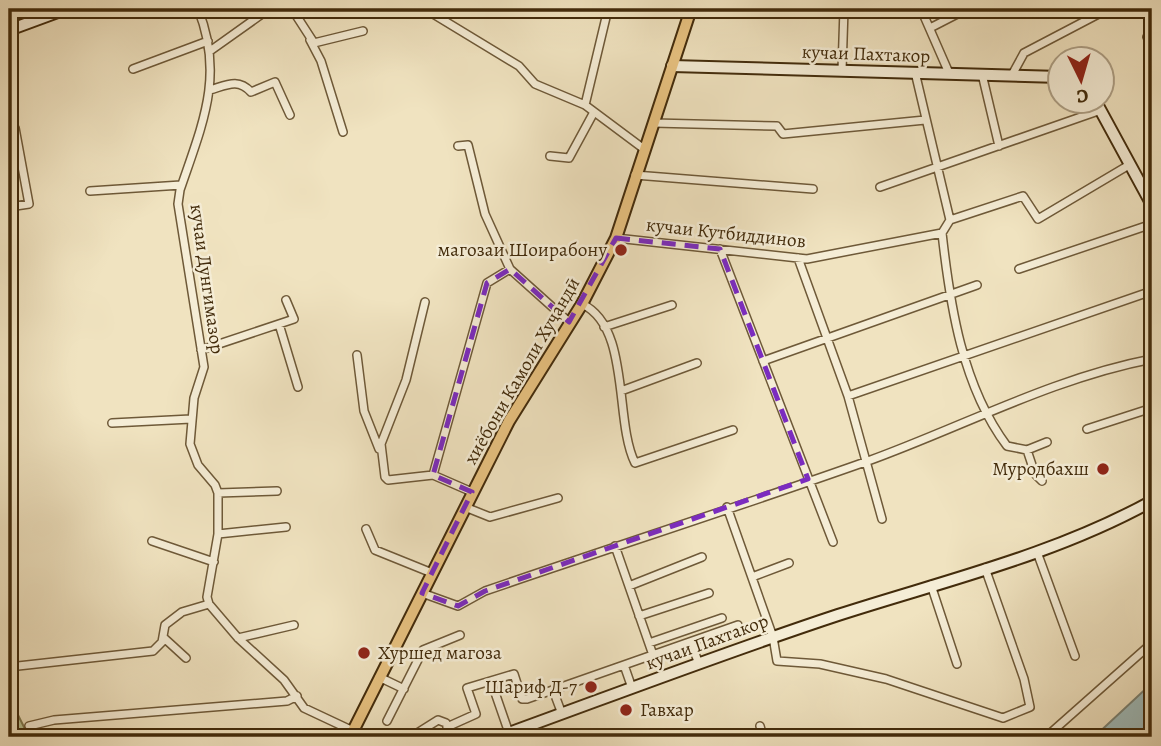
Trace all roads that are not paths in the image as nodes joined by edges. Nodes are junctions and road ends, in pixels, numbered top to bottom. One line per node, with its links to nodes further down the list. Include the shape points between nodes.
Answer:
1 (66, 9): 13 (main road)
2 (198, 9): 16 (street, кучаи Дунгимазор)
3 (269, 9): 17 (street)
4 (292, 9): 15 (street)
5 (425, 9): 27 (street, via 519,66 535,84)
6 (608, 9): 27 (street)
7 (691, 9): 18 (main road, хиёбони Камоли Хуҷандӣ)
8 (844, 9): 20 (street)
9 (921, 9): 12 (street)
10 (967, 9): 12 (street)
11 (1108, 9): 24 (street, via 1024,53)
12 (932, 27): 22 (street)
13 (9, 30)
14 (363, 31): 15 (street, via 321,44)
15 (310, 40): 35 (street)
16 (208, 41): 17 (street, кучаи Дунгимазор); 19 (street)
17 (210, 51): 26 (street, кучаи Дунгимазор)
18 (673, 66): 20 (main road, кучаи Пахтакор); 33 (main road, хиёбони Камоли Хуҷандӣ)
19 (133, 69)
20 (842, 70): 21 (main road, кучаи Пахтакор)
21 (915, 72): 22 (main road, кучаи Пахтакор); 32 (street)
22 (949, 73): 23 (main road, кучаи Пахтакор)
23 (982, 74): 24 (main road, кучаи Пахтакор); 37 (street)
24 (1012, 75): 25 (main road, кучаи Пахтакор)
25 (1046, 76)
26 (211, 90): 29 (street, via 235,82 251,92 275,82); 43 (street, кучаи Дунгимазор)
27 (584, 104): 28 (street)
28 (594, 112): 38 (street); 39 (street, via 569,158)
29 (290, 114)
30 (1073, 116): 37 (street)
31 (1103, 116): 40 (main road)
32 (925, 120): 33 (street, via 783,134 777,126); 41 (street)
33 (653, 123): 38 (main road, хиёбони Камоли Хуҷандӣ)
34 (9, 130): 48 (street, via 15,128 30,204)
35 (343, 132)
36 (457, 146): 55 (street, via 468,145 485,214)
37 (999, 146): 41 (street)
38 (644, 149): 42 (main road, хиёбони Камоли Хуҷандӣ)
39 (550, 156)
40 (1129, 165): 47 (main road); 49 (street, via 1038,219 1023,196)
41 (936, 166): 44 (street); 49 (street)
42 (635, 175): 45 (street); 52 (main road, хиёбони Камоли Хуҷандӣ)
43 (181, 185): 46 (street); 68 (street, кучаи Дунгимазор, via 178,204 183,251)
44 (880, 187)
45 (813, 189)
46 (90, 191)
47 (1152, 205)
48 (9, 207)
49 (950, 220): 51 (street)
50 (1152, 224): 56 (street)
51 (942, 233): 54 (street, кучаи Кутбиддинов); 59 (street)
52 (616, 237): 53 (street, кучаи Кутбиддинов); 62 (main road, хиёбони Камоли Хуҷандӣ)
53 (720, 249): 54 (street, кучаи Кутбиддинов); 72 (street)
54 (798, 258): 67 (street)
55 (510, 269): 64 (street); 87 (street, via 487,283)
56 (1019, 270)
57 (977, 285): 59 (street)
58 (1152, 291): 70 (street)
59 (949, 294): 67 (street); 70 (street)
60 (286, 300): 65 (street, via 294,319)
61 (425, 302): 84 (street, via 406,380)
62 (582, 304): 64 (main road, хиёбони Камоли Хуҷандӣ); 66 (street, via 593,309)
63 (672, 305): 66 (street)
64 (569, 322): 91 (main road, хиёбони Камоли Хуҷандӣ)
65 (279, 324): 68 (street); 74 (street)
66 (604, 327): 75 (street, via 615,350)
67 (828, 337): 72 (street); 76 (street)
68 (201, 350): 79 (street, кучаи Дунгимазор, via 203,376)
69 (357, 355): 84 (street, via 364,411)
70 (965, 357): 76 (street); 78 (street)
71 (1152, 359): 78 (street)
72 (763, 361): 88 (street)
73 (697, 363): 75 (street)
74 (298, 387)
75 (621, 391): 82 (street, via 635,463)
76 (848, 396): 86 (street)
77 (1152, 408): 81 (street)
78 (987, 412): 85 (street, via 1007,446); 86 (street)
79 (191, 419): 80 (street); 92 (street, кучаи Дунгимазор, via 192,456)
80 (112, 424)
81 (1087, 429)
82 (733, 430)
83 (1047, 442): 85 (street)
84 (379, 450): 87 (street, via 388,480)
85 (1027, 450): 89 (street)
86 (868, 460): 88 (street); 97 (street)
87 (433, 475): 91 (street)
88 (808, 480): 96 (street); 102 (street)
89 (1042, 481)
90 (277, 491): 92 (street)
91 (472, 492): 95 (main road, хиёбони Камоли Хуҷандӣ)
92 (218, 493): 100 (street)
93 (558, 498): 95 (street, via 490,517)
94 (1152, 501): 104 (main road, кучаи Пахтакор, via 1117,521)
95 (465, 507): 109 (main road, хиёбони Камоли Хуҷандӣ)
96 (727, 507): 103 (street); 110 (street)
97 (882, 519)
98 (286, 527): 100 (street)
99 (366, 529): 109 (street, via 375,550)
100 (218, 534): 106 (street)
101 (152, 541): 106 (street)
102 (833, 542)
103 (615, 546): 112 (street); 113 (street, via 485,591 458,606)
104 (1037, 552): 108 (main road, кучаи Пахтакор); 128 (street)
105 (702, 557): 112 (street)
106 (214, 562): 115 (street, via 206,597)
107 (789, 563): 110 (street)
108 (985, 568): 111 (main road, кучаи Пахтакор); 121 (street, via 1030,707 1003,718 886,679 820,664 777,661)
109 (432, 573): 113 (main road, хиёбони Камоли Хуҷандӣ)
110 (752, 577): 121 (street)
111 (931, 585): 121 (main road, кучаи Пахтакор); 131 (street)
112 (629, 586): 116 (street)
113 (422, 593): 134 (main road, хиёбони Камоли Хуҷандӣ)
114 (709, 593): 116 (street)
115 (209, 604): 122 (street, via 182,612 165,625); 123 (street)
116 (639, 616): 124 (street)
117 (722, 618): 124 (street)
118 (294, 625): 123 (street)
119 (738, 625): 125 (street, кучаи Пахтакор)
120 (460, 635): 137 (street, via 423,650)
121 (773, 637): 130 (main road, кучаи Пахтакор)
122 (163, 638): 129 (street); 133 (street, via 153,651 138,654)
123 (238, 638): 139 (street)
124 (649, 643): 127 (street)
125 (691, 643): 127 (street, кучаи Пахтакор); 130 (street)
126 (1152, 643): 150 (street)
127 (653, 656): 132 (street, кучаи Пахтакор)
128 (1075, 656)
129 (186, 657)
130 (699, 664): 136 (main road, кучаи Пахтакор)
131 (957, 664)
132 (624, 665): 136 (street); 138 (street, кучаи Пахтакор)
133 (9, 667)
134 (379, 677): 137 (street); 145 (main road, хиёбони Камоли Хуҷандӣ)
135 (491, 681): 138 (street, кучаи Пахтакор, via 514,674 522,699); 144 (street, via 467,688 475,714); 146 (street)
136 (632, 688): 140 (main road, кучаи Пахтакор)
137 (404, 689): 141 (street)
138 (553, 690): 140 (street)
139 (297, 696): 142 (street, via 287,701 54,720); 145 (street, via 311,714 331,718)
140 (562, 714): 146 (main road, кучаи Пахтакор)
141 (387, 721)
142 (29, 726)
143 (760, 726): 149 (street)
144 (447, 727): 147 (street, via 439,720); 148 (street)
145 (351, 734)
146 (503, 735)
147 (411, 737)
148 (451, 737)
149 (763, 737)
150 (1046, 737)

